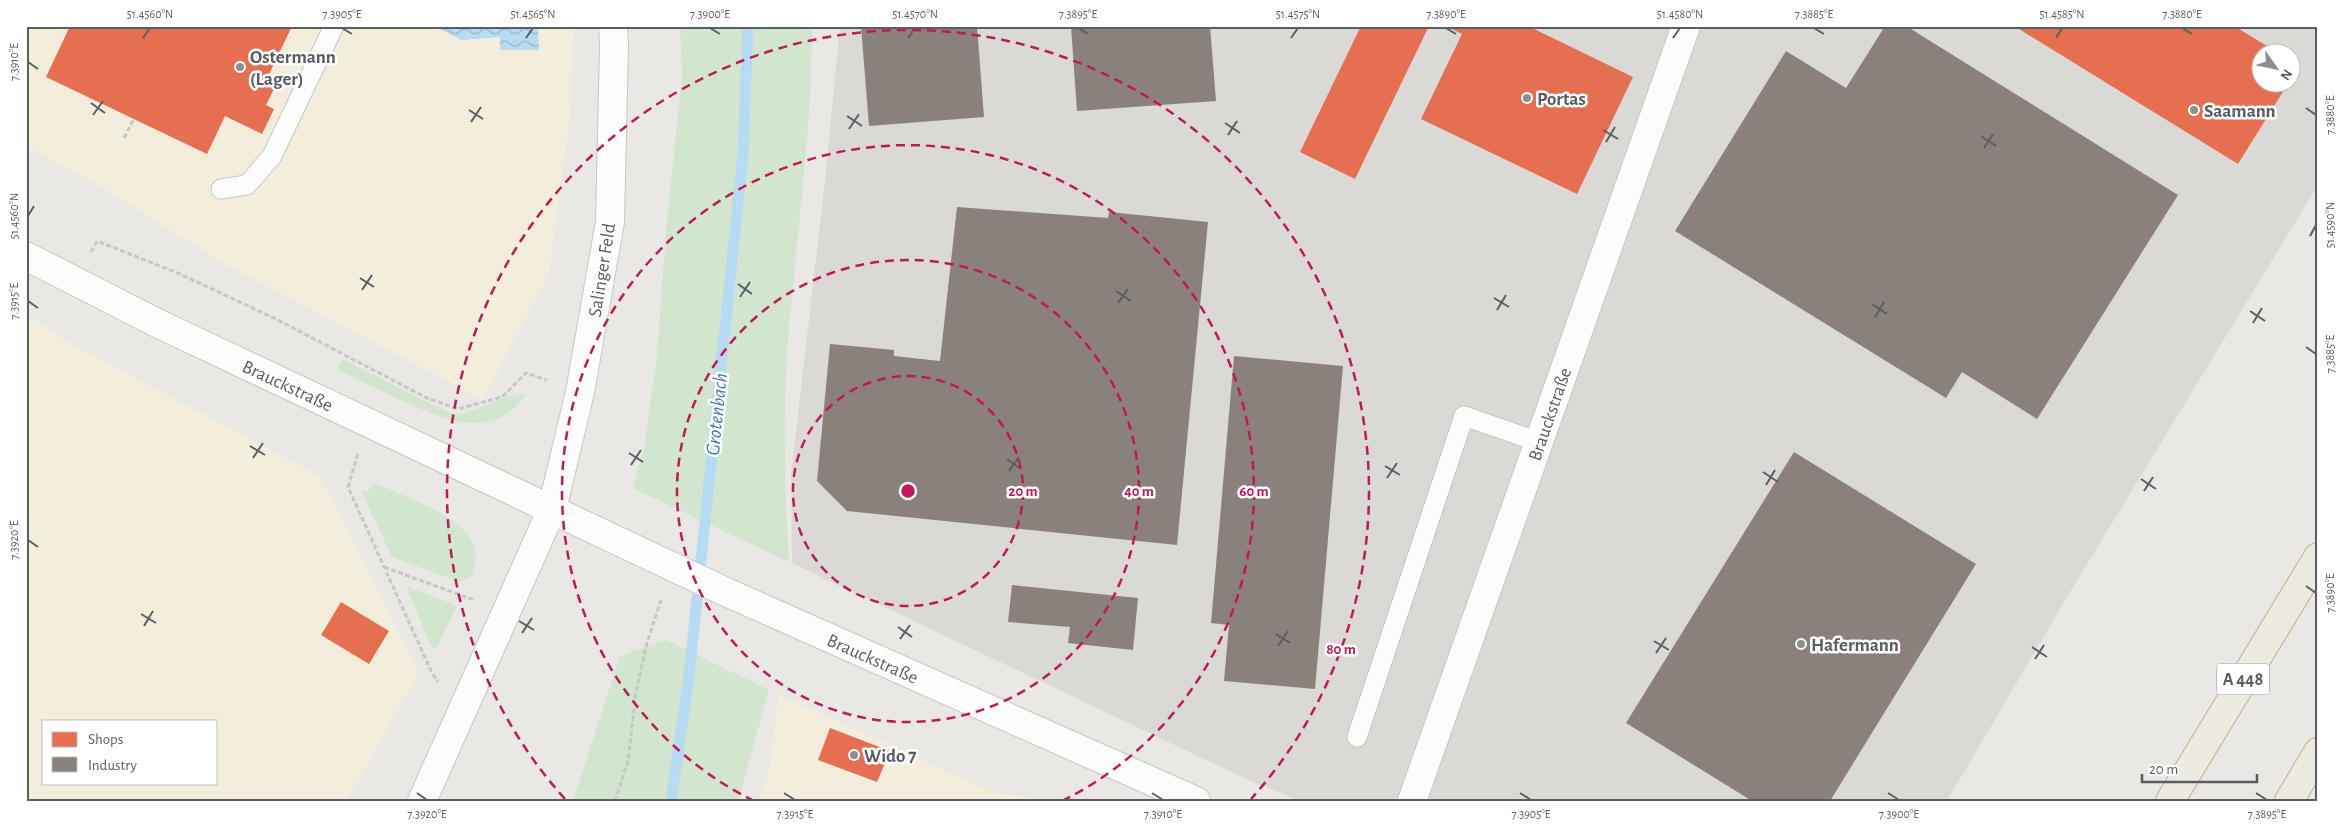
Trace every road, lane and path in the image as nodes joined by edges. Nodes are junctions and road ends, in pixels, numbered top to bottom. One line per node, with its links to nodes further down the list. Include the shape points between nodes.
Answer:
1 (334, 26): 6 (lane, via 272,156 246,185)
2 (613, 26): 9 (street, Salinger Feld, via 610,222)
3 (1686, 26): 11 (street, Brauckstraße)
4 (134, 119): 5 (path)
5 (124, 138)
6 (221, 189)
7 (26, 256): 8 (street, Brauckstraße)
8 (77, 282): 9 (path, via 96,241 180,274 276,319 427,398 458,409 502,397 526,373); 10 (street, Brauckstraße)
9 (580, 392): 12 (street, Salinger Feld)
10 (367, 422): 12 (street, Brauckstraße); 15 (path, via 348,487)
11 (1539, 442): 18 (lane, via 1464,416); 23 (street, Brauckstraße)
12 (552, 509): 14 (street, Brauckstraße); 16 (street)
13 (2318, 557): 24 (highway, A 448)
14 (673, 566): 20 (street, Brauckstraße); 22 (path, via 647,643 636,692 628,761)
15 (383, 567): 16 (path); 17 (path, via 432,673)
16 (508, 609): 17 (street)
17 (461, 714): 21 (street)
18 (1357, 738)
19 (2318, 752): 25 (highway)
20 (1184, 798)
21 (422, 801)
22 (616, 801)
23 (1412, 801)
24 (2170, 801)
25 (2289, 801)

